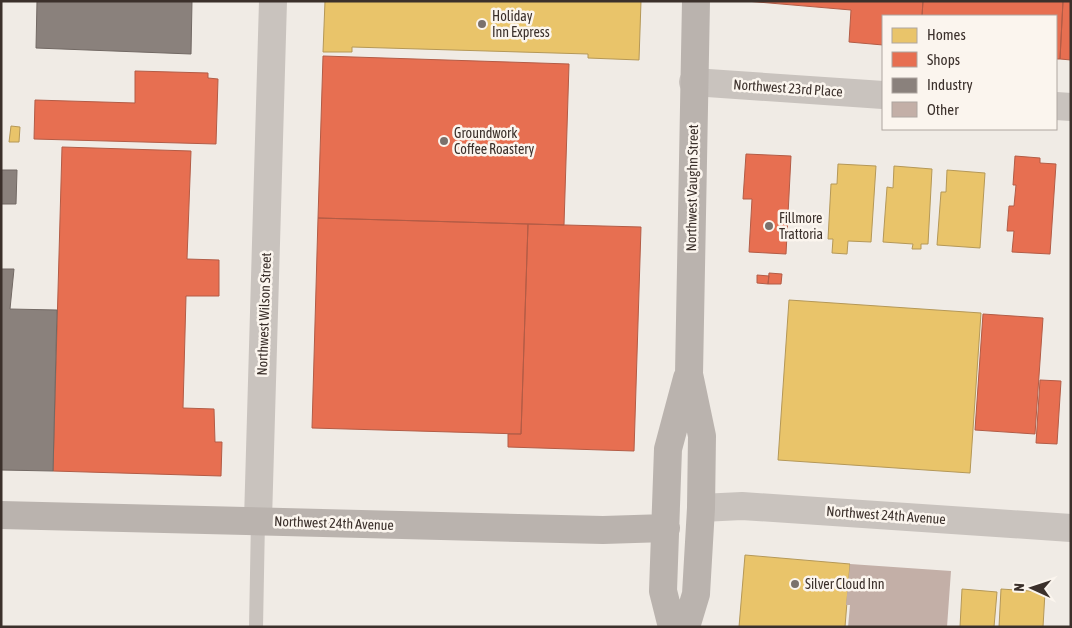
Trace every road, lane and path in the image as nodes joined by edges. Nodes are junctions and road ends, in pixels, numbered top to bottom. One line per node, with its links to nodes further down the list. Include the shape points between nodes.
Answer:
1 (274, 1): 10 (street, Northwest Wilson Street)
2 (696, 1): 3 (main road, Northwest Vaughn Street)
3 (693, 82): 4 (street, Northwest 23rd Place); 7 (main road, Northwest Vaughn Street)
4 (882, 94)
5 (1057, 106): 6 (street)
6 (1071, 107)
7 (688, 374): 8 (main road, Northwest Vaughn Street, via 702,436); 11 (main road, Northwest Vaughn Street, via 668,449)
8 (701, 508): 12 (street, Northwest 24th Avenue, via 742,506); 15 (main road, Northwest Vaughn Street, via 696,594)
9 (1, 515): 10 (main road, Northwest 24th Avenue)
10 (258, 520): 11 (main road, Northwest 24th Avenue, via 603,530); 13 (lane, Northwest Wilson Street)
11 (666, 528): 14 (main road, Northwest Vaughn Street, via 663,591)
12 (1071, 528)
13 (256, 627)
14 (672, 627)
15 (686, 627)

